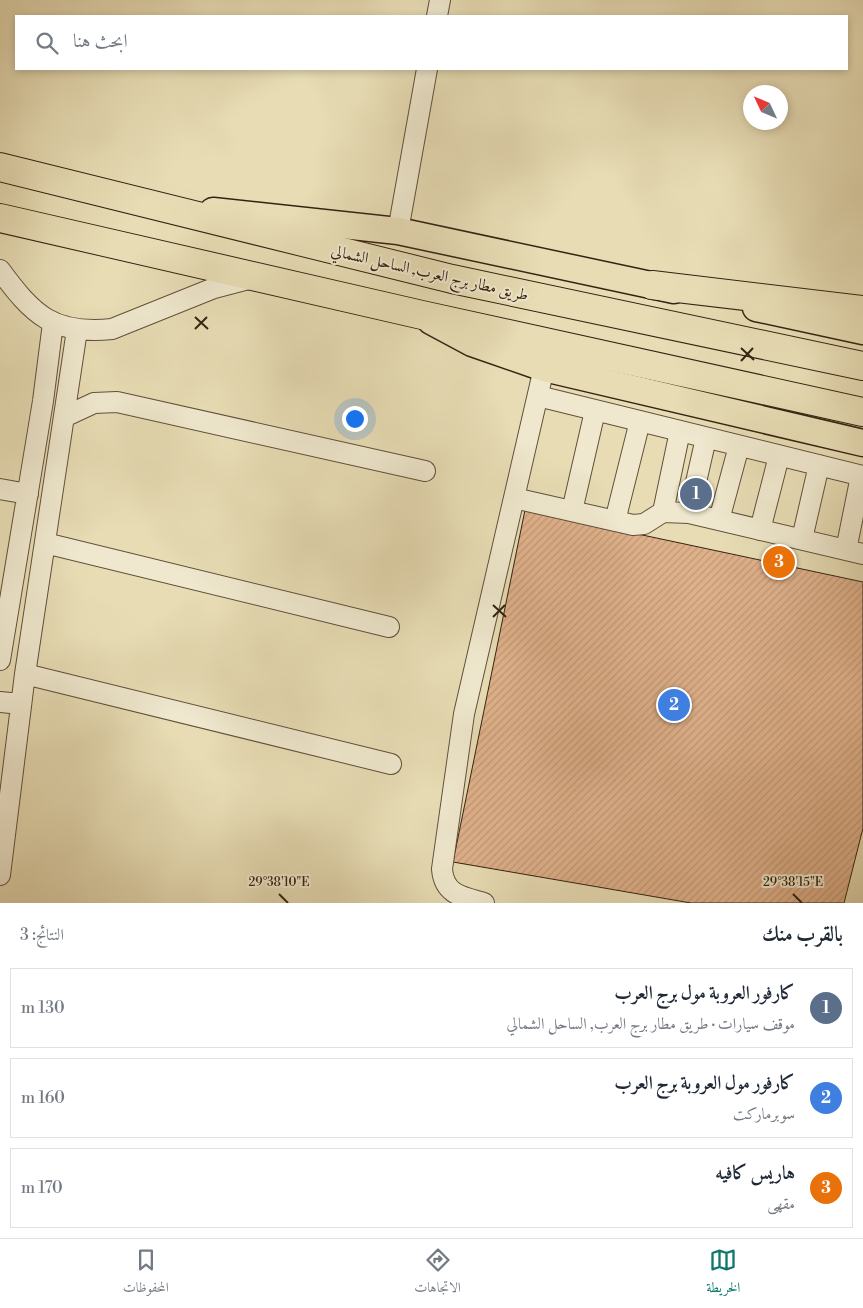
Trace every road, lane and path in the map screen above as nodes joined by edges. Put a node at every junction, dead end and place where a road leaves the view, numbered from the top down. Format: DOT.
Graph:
graph roads {
  1 [pos="440,0"];
  2 [pos="437,15"];
  3 [pos="427,70"];
  4 [pos="0,167"];
  5 [pos="152,204"];
  6 [pos="0,218"];
  7 [pos="398,230"];
  8 [pos="0,270"];
  9 [pos="258,277"];
  10 [pos="652,285"];
  11 [pos="863,310"];
  12 [pos="422,315"];
  13 [pos="53,322"];
  14 [pos="76,330"];
  15 [pos="863,331"];
  16 [pos="863,366"];
  17 [pos="544,368"];
  18 [pos="538,396"];
  19 [pos="595,411"];
  20 [pos="863,412"];
  21 [pos="64,417"];
  22 [pos="640,421"];
  23 [pos="680,432"];
  24 [pos="706,438"];
  25 [pos="37,439"];
  26 [pos="60,442"];
  27 [pos="863,443"];
  28 [pos="739,446"];
  29 [pos="779,456"];
  30 [pos="819,466"];
  31 [pos="425,471"];
  32 [pos="862,476"];
  33 [pos="0,489"];
  34 [pos="28,494"];
  35 [pos="514,498"];
  36 [pos="572,511"];
  37 [pos="663,512"];
  38 [pos="689,513"];
  39 [pos="24,520"];
  40 [pos="719,520"];
  41 [pos="615,521"];
  42 [pos="760,530"];
  43 [pos="46,534"];
  44 [pos="802,539"];
  45 [pos="854,552"];
  46 [pos="17,562"];
  47 [pos="42,566"];
  48 [pos="389,627"];
  49 [pos="0,658"];
  50 [pos="26,667"];
  51 [pos="0,702"];
  52 [pos="21,704"];
  53 [pos="391,764"];
  54 [pos="0,875"];
  55 [pos="484,903"];
  1 -- 2 [label="street"];
  3 -- 7 [label="street"];
  4 -- 5 [label="highway, طريق مطار برج العرب, الساحل الشمالي"];
  5 -- 7 [label="main road"];
  5 -- 16 [label="highway, طريق مطار برج العرب, الساحل الشمالي"];
  6 -- 9 [label="highway"];
  7 -- 10 [label="main road"];
  8 -- 13 [label="street"];
  9 -- 12 [label="highway"];
  9 -- 14 [label="street"];
  10 -- 11 [label="highway"];
  10 -- 15 [label="main road"];
  12 -- 17 [label="main road"];
  12 -- 20 [label="highway"];
  13 -- 14 [label="street"];
  13 -- 25 [label="street"];
  14 -- 21 [label="street"];
  17 -- 18 [label="street"];
  17 -- 27 [label="main road"];
  18 -- 19 [label="street"];
  18 -- 35 [label="street"];
  19 -- 22 [label="street"];
  19 -- 36 [label="street"];
  21 -- 26 [label="street"];
  21 -- 31 [label="street"];
  22 -- 23 [label="street"];
  22 -- 41 [label="street"];
  23 -- 24 [label="street"];
  23 -- 37 [label="street"];
  24 -- 28 [label="street"];
  24 -- 38 [label="street"];
  25 -- 26 [label="street"];
  25 -- 34 [label="street"];
  26 -- 43 [label="street"];
  28 -- 29 [label="street"];
  28 -- 40 [label="street"];
  29 -- 30 [label="street"];
  29 -- 42 [label="street"];
  30 -- 32 [label="street"];
  30 -- 44 [label="street"];
  32 -- 45 [label="street"];
  33 -- 34 [label="street"];
  34 -- 39 [label="street"];
  35 -- 36 [label="street"];
  35 -- 55 [label="street"];
  36 -- 41 [label="street"];
  37 -- 38 [label="street"];
  37 -- 41 [label="street"];
  38 -- 40 [label="street"];
  39 -- 43 [label="street"];
  39 -- 46 [label="street"];
  40 -- 42 [label="street"];
  42 -- 44 [label="street"];
  43 -- 47 [label="street"];
  43 -- 48 [label="street"];
  44 -- 45 [label="street"];
  46 -- 47 [label="street"];
  46 -- 49 [label="street"];
  47 -- 50 [label="street"];
  49 -- 50 [label="street"];
  50 -- 52 [label="street"];
  50 -- 53 [label="street"];
  51 -- 52 [label="street"];
  52 -- 54 [label="street"];
}
